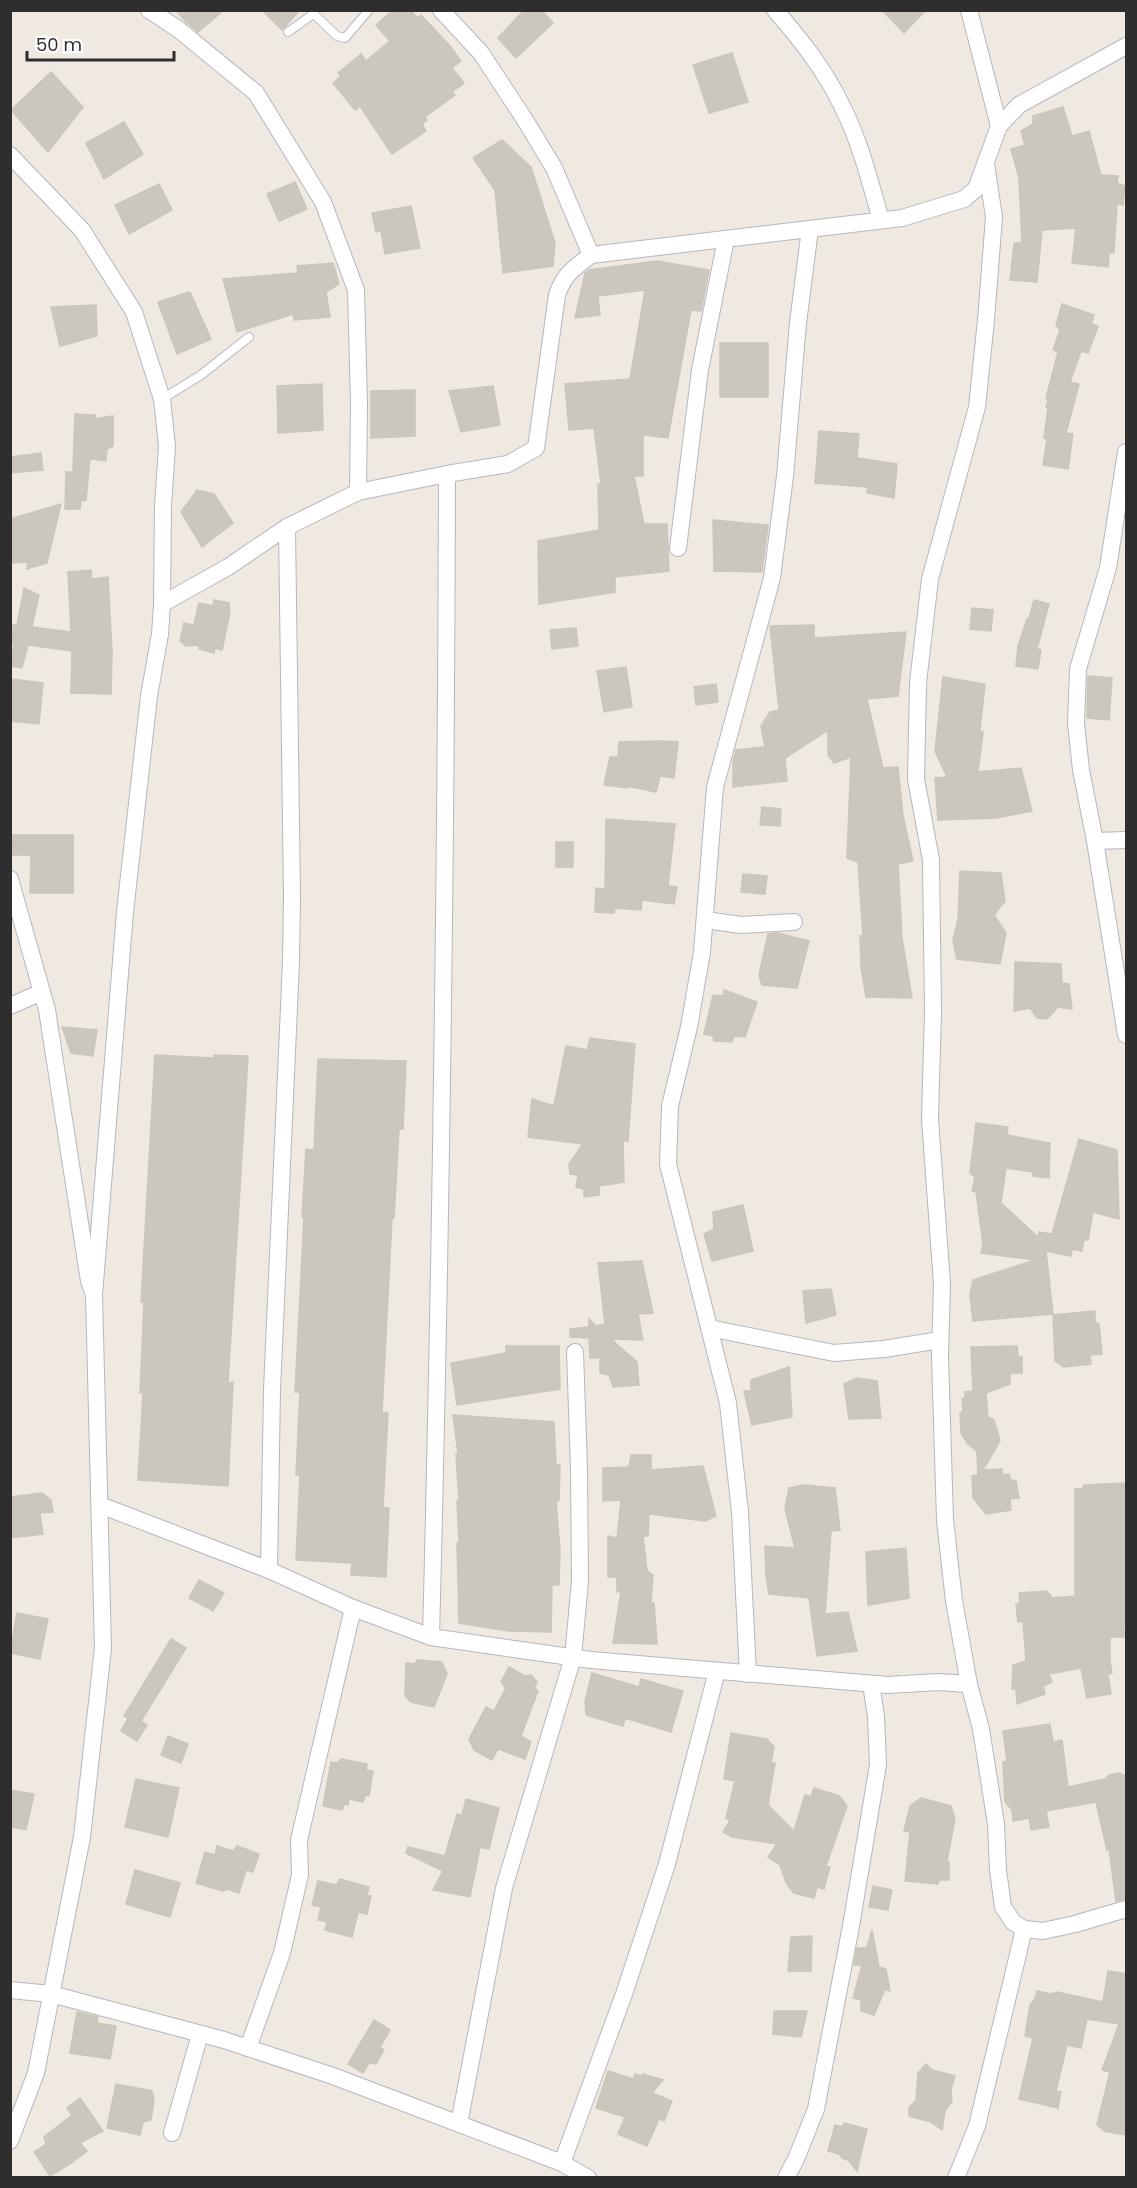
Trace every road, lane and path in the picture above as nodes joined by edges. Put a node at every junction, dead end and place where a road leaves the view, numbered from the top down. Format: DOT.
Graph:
graph roads {
  1 [pos="149,10"];
  2 [pos="369,10"];
  3 [pos="441,10"];
  4 [pos="775,10"];
  5 [pos="969,10"];
  6 [pos="288,32"];
  7 [pos="1126,46"];
  8 [pos="999,126"];
  9 [pos="12,158"];
  10 [pos="986,163"];
  11 [pos="881,220"];
  12 [pos="810,229"];
  13 [pos="726,239"];
  14 [pos="591,255"];
  15 [pos="249,337"];
  16 [pos="162,399"];
  17 [pos="1126,452"];
  18 [pos="447,474"];
  19 [pos="358,492"];
  20 [pos="287,527"];
  21 [pos="678,548"];
  22 [pos="162,604"];
  23 [pos="1126,840"];
  24 [pos="1095,841"];
  25 [pos="10,879"];
  26 [pos="705,920"];
  27 [pos="794,922"];
  28 [pos="42,992"];
  29 [pos="10,1006"];
  30 [pos="1126,1035"];
  31 [pos="94,1295"];
  32 [pos="709,1328"];
  33 [pos="940,1340"];
  34 [pos="575,1352"];
  35 [pos="100,1505"];
  36 [pos="269,1570"];
  37 [pos="353,1608"];
  38 [pos="431,1637"];
  39 [pos="573,1657"];
  40 [pos="717,1671"];
  41 [pos="748,1674"];
  42 [pos="871,1684"];
  43 [pos="969,1684"];
  44 [pos="1126,1909"];
  45 [pos="1024,1929"];
  46 [pos="10,1990"];
  47 [pos="51,1994"];
  48 [pos="200,2034"];
  49 [pos="248,2048"];
  50 [pos="459,2124"];
  51 [pos="172,2133"];
  52 [pos="10,2141"];
  53 [pos="562,2163"];
  54 [pos="588,2178"];
  55 [pos="786,2178"];
  56 [pos="956,2178"];
  1 -- 19 [label="street"];
  2 -- 6 [label="lane"];
  3 -- 14 [label="street"];
  4 -- 11 [label="street"];
  5 -- 8 [label="street"];
  7 -- 8 [label="street"];
  8 -- 10 [label="street"];
  9 -- 16 [label="street"];
  10 -- 11 [label="street"];
  10 -- 33 [label="street"];
  11 -- 12 [label="street"];
  12 -- 13 [label="street"];
  12 -- 26 [label="street"];
  13 -- 14 [label="street"];
  13 -- 21 [label="street"];
  14 -- 18 [label="street"];
  15 -- 16 [label="lane"];
  16 -- 22 [label="street"];
  17 -- 24 [label="street"];
  18 -- 19 [label="street"];
  18 -- 38 [label="street"];
  19 -- 20 [label="street"];
  20 -- 22 [label="street"];
  20 -- 36 [label="street"];
  22 -- 31 [label="street"];
  23 -- 24 [label="street"];
  24 -- 30 [label="street"];
  25 -- 28 [label="street"];
  26 -- 27 [label="street"];
  26 -- 32 [label="street"];
  28 -- 29 [label="street"];
  28 -- 31 [label="street"];
  31 -- 35 [label="street"];
  32 -- 33 [label="street"];
  32 -- 41 [label="street"];
  33 -- 43 [label="street"];
  34 -- 39 [label="street"];
  35 -- 36 [label="street"];
  35 -- 47 [label="street"];
  36 -- 37 [label="street"];
  37 -- 38 [label="street"];
  37 -- 49 [label="street"];
  38 -- 39 [label="street"];
  39 -- 40 [label="street"];
  39 -- 50 [label="street"];
  40 -- 41 [label="street"];
  40 -- 53 [label="street"];
  41 -- 42 [label="street"];
  42 -- 43 [label="street"];
  42 -- 55 [label="street"];
  43 -- 45 [label="street"];
  44 -- 45 [label="street"];
  45 -- 56 [label="street"];
  46 -- 47 [label="street"];
  47 -- 48 [label="street"];
  47 -- 52 [label="street"];
  48 -- 49 [label="street"];
  48 -- 51 [label="street"];
  49 -- 50 [label="street"];
  50 -- 53 [label="street"];
  53 -- 54 [label="street"];
}
